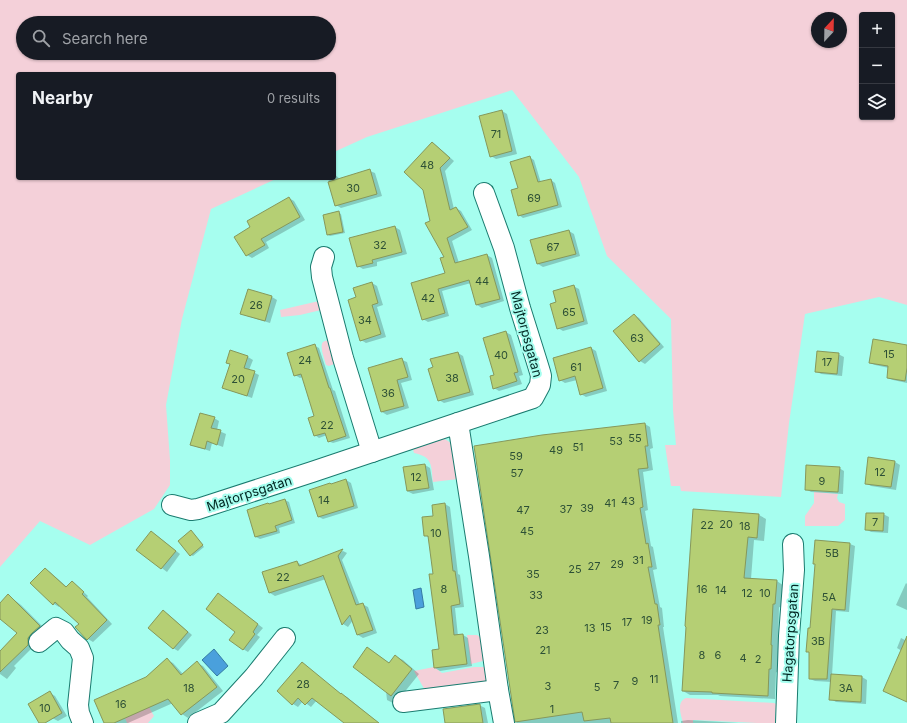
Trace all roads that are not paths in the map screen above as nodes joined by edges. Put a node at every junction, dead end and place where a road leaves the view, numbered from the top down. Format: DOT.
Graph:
graph roads {
  1 [pos="484,193"];
  2 [pos="324,257"];
  3 [pos="458,423"];
  4 [pos="372,452"];
  5 [pos="172,505"];
  6 [pos="793,544"];
  7 [pos="285,638"];
  8 [pos="39,642"];
  9 [pos="498,690"];
  10 [pos="403,702"];
  11 [pos="83,723"];
  12 [pos="198,723"];
  13 [pos="504,723"];
  14 [pos="786,723"];
  1 -- 3 [label="street, Majtorpsgatan"];
  2 -- 4 [label="street"];
  3 -- 4 [label="street, Majtorpsgatan"];
  3 -- 9 [label="street"];
  4 -- 5 [label="street, Majtorpsgatan"];
  6 -- 14 [label="street, Hagatorpsgatan"];
  7 -- 12 [label="street"];
  8 -- 11 [label="street"];
  9 -- 10 [label="street"];
  9 -- 13 [label="street"];
}
